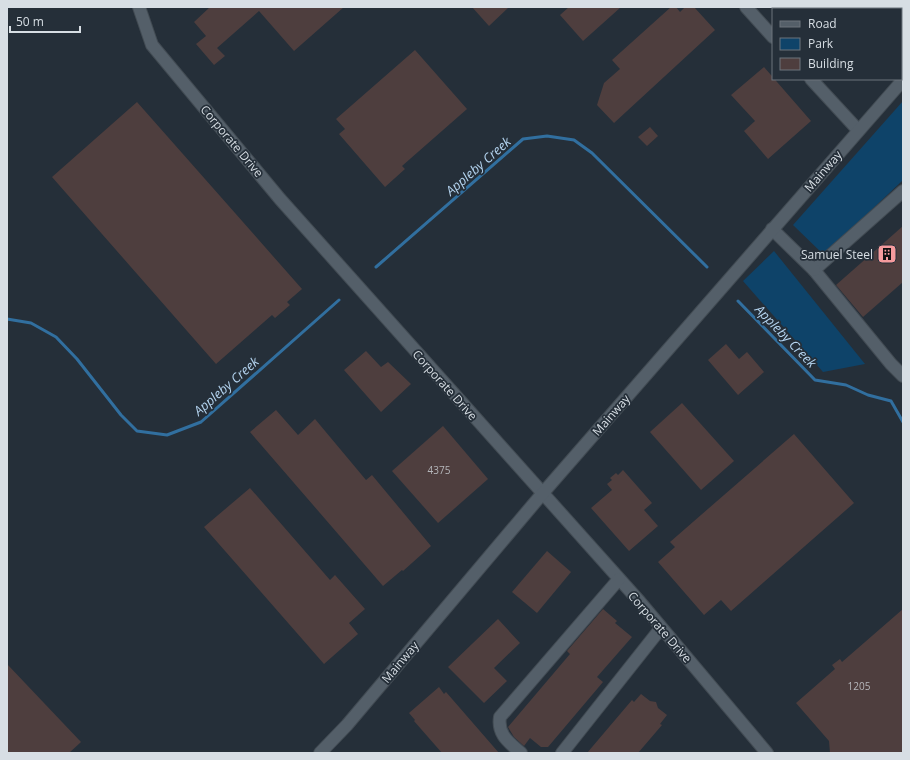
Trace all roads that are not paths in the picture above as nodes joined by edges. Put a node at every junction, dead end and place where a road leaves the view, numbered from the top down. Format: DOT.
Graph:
graph roads {
  1 [pos="139,7"];
  2 [pos="746,7"];
  3 [pos="772,36"];
  4 [pos="812,80"];
  5 [pos="903,80"];
  6 [pos="858,130"];
  7 [pos="903,191"];
  8 [pos="772,229"];
  9 [pos="814,270"];
  10 [pos="903,376"];
  11 [pos="542,494"];
  12 [pos="619,579"];
  13 [pos="662,628"];
  14 [pos="320,753"];
  15 [pos="521,753"];
  16 [pos="562,753"];
  17 [pos="767,753"];
  1 -- 11 [label="street, Corporate Drive"];
  2 -- 3 [label="street"];
  4 -- 6 [label="street"];
  5 -- 6 [label="street, Mainway"];
  6 -- 8 [label="street, Mainway"];
  7 -- 9 [label="street"];
  8 -- 9 [label="street"];
  8 -- 11 [label="street, Mainway"];
  9 -- 10 [label="street"];
  11 -- 12 [label="street, Corporate Drive"];
  11 -- 14 [label="street, Mainway"];
  12 -- 13 [label="street, Corporate Drive"];
  12 -- 15 [label="street"];
  13 -- 16 [label="street"];
  13 -- 17 [label="street, Corporate Drive"];
}
